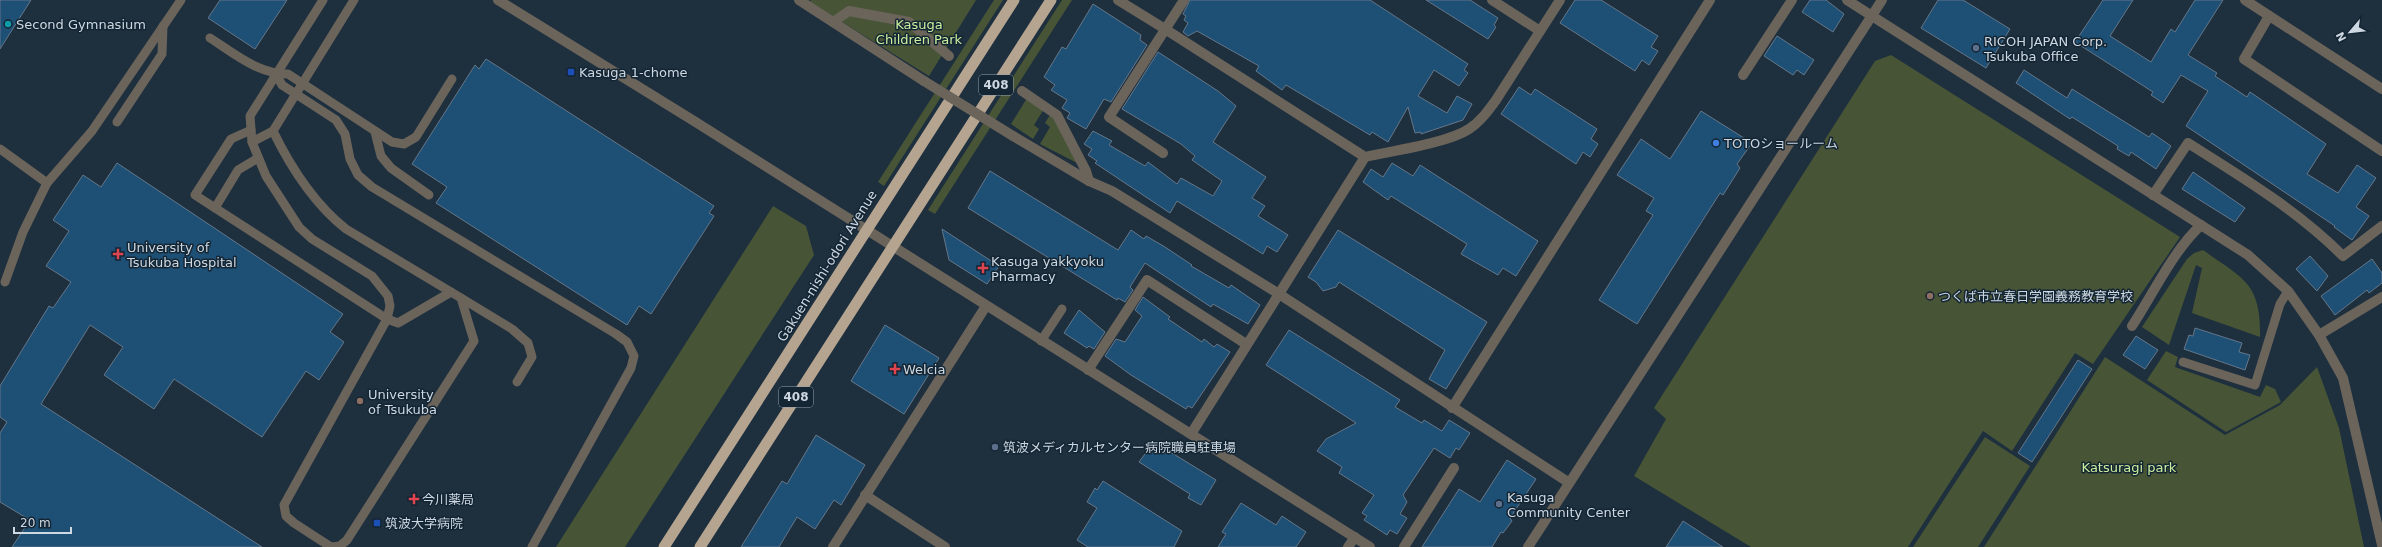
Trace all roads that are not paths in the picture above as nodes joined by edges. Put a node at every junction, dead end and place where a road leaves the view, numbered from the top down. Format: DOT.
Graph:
graph roads {
  1 [pos="181,0"];
  2 [pos="323,0"];
  3 [pos="354,0"];
  4 [pos="498,0"];
  5 [pos="799,0"];
  6 [pos="1014,0"];
  7 [pos="1051,0"];
  8 [pos="1118,0"];
  9 [pos="1184,0"];
  10 [pos="1492,0"];
  11 [pos="1560,0"];
  12 [pos="1710,0"];
  13 [pos="1792,0"];
  14 [pos="1847,0"];
  15 [pos="1882,0"];
  16 [pos="2245,0"];
  17 [pos="1872,16"];
  18 [pos="2270,16"];
  19 [pos="833,22"];
  20 [pos="163,26"];
  21 [pos="1165,29"];
  22 [pos="1540,31"];
  23 [pos="210,38"];
  24 [pos="949,56"];
  25 [pos="276,74"];
  26 [pos="1743,75"];
  27 [pos="452,79"];
  28 [pos="302,82"];
  29 [pos="2382,89"];
  30 [pos="1022,91"];
  31 [pos="295,94"];
  32 [pos="117,122"];
  33 [pos="251,130"];
  34 [pos="273,131"];
  35 [pos="375,132"];
  36 [pos="252,142"];
  37 [pos="0,149"];
  38 [pos="2382,151"];
  39 [pos="1163,153"];
  40 [pos="1365,157"];
  41 [pos="258,158"];
  42 [pos="1089,180"];
  43 [pos="47,183"];
  44 [pos="429,195"];
  45 [pos="2153,195"];
  46 [pos="215,208"];
  47 [pos="2201,225"];
  48 [pos="2382,226"];
  49 [pos="867,231"];
  50 [pos="892,247"];
  51 [pos="5,282"];
  52 [pos="2288,291"];
  53 [pos="451,292"];
  54 [pos="1279,294"];
  55 [pos="2382,297"];
  56 [pos="461,298"];
  57 [pos="986,306"];
  58 [pos="1062,309"];
  59 [pos="387,320"];
  60 [pos="2132,326"];
  61 [pos="2319,335"];
  62 [pos="1041,341"];
  63 [pos="1246,344"];
  64 [pos="2183,362"];
  65 [pos="1088,370"];
  66 [pos="517,382"];
  67 [pos="1452,408"];
  68 [pos="1191,434"];
  69 [pos="1454,468"];
  70 [pos="1568,482"];
  71 [pos="865,496"];
  72 [pos="1355,537"];
  73 [pos="2382,545"];
  74 [pos="532,547"];
  75 [pos="664,547"];
  76 [pos="700,547"];
  77 [pos="833,547"];
  78 [pos="945,547"];
  79 [pos="1348,547"];
  80 [pos="1370,547"];
  81 [pos="1404,547"];
  82 [pos="1528,547"];
  1 -- 20 [label="lane"];
  2 -- 25 [label="lane"];
  3 -- 28 [label="lane"];
  4 -- 49 [label="street"];
  5 -- 19 [label="street"];
  6 -- 49 [label="highway, Gakuen-nishi-odori Avenue / 408"];
  7 -- 50 [label="highway, 408"];
  8 -- 21 [label="street"];
  9 -- 21 [label="street"];
  10 -- 22 [label="street"];
  11 -- 22 [label="street"];
  12 -- 67 [label="street"];
  13 -- 26 [label="street"];
  14 -- 17 [label="street"];
  15 -- 17 [label="street"];
  16 -- 18 [label="street"];
  17 -- 45 [label="street"];
  17 -- 70 [label="street"];
  18 -- 29 [label="street"];
  18 -- 38 [label="street"];
  19 -- 24 [label="street"];
  19 -- 42 [label="street, bridge"];
  20 -- 32 [label="lane"];
  20 -- 43 [label="lane"];
  21 -- 39 [label="street"];
  21 -- 40 [label="street"];
  22 -- 40 [label="street"];
  23 -- 25 [label="lane"];
  25 -- 28 [label="lane"];
  25 -- 31 [label="lane"];
  25 -- 33 [label="lane"];
  27 -- 35 [label="lane"];
  28 -- 31 [label="lane"];
  28 -- 35 [label="lane"];
  30 -- 42 [label="street"];
  31 -- 34 [label="lane"];
  31 -- 74 [label="lane"];
  33 -- 36 [label="lane"];
  33 -- 46 [label="lane"];
  34 -- 36 [label="lane"];
  34 -- 53 [label="lane"];
  35 -- 44 [label="lane"];
  36 -- 41 [label="lane"];
  37 -- 43 [label="lane"];
  40 -- 54 [label="street"];
  41 -- 46 [label="lane"];
  41 -- 59 [label="lane"];
  42 -- 54 [label="street"];
  43 -- 51 [label="lane"];
  45 -- 47 [label="street"];
  45 -- 48 [label="street"];
  46 -- 59 [label="lane"];
  47 -- 52 [label="street"];
  47 -- 60 [label="street"];
  49 -- 50 [label="street"];
  49 -- 75 [label="highway, Gakuen-nishi-odori Avenue / 408"];
  50 -- 57 [label="street"];
  50 -- 76 [label="highway, 408"];
  52 -- 61 [label="street"];
  52 -- 64 [label="lane"];
  53 -- 56 [label="lane"];
  53 -- 59 [label="lane"];
  54 -- 63 [label="street"];
  54 -- 67 [label="street"];
  55 -- 61 [label="street"];
  56 -- 59 [label="lane"];
  56 -- 66 [label="lane"];
  57 -- 62 [label="street"];
  57 -- 71 [label="street"];
  58 -- 62 [label="lane"];
  61 -- 73 [label="street"];
  62 -- 65 [label="street"];
  63 -- 65 [label="street"];
  63 -- 68 [label="street"];
  65 -- 68 [label="street"];
  67 -- 70 [label="street"];
  68 -- 72 [label="street"];
  69 -- 81 [label="street"];
  70 -- 82 [label="street"];
  71 -- 77 [label="street"];
  71 -- 78 [label="street"];
  72 -- 79 [label="street"];
  72 -- 80 [label="street"];
}
